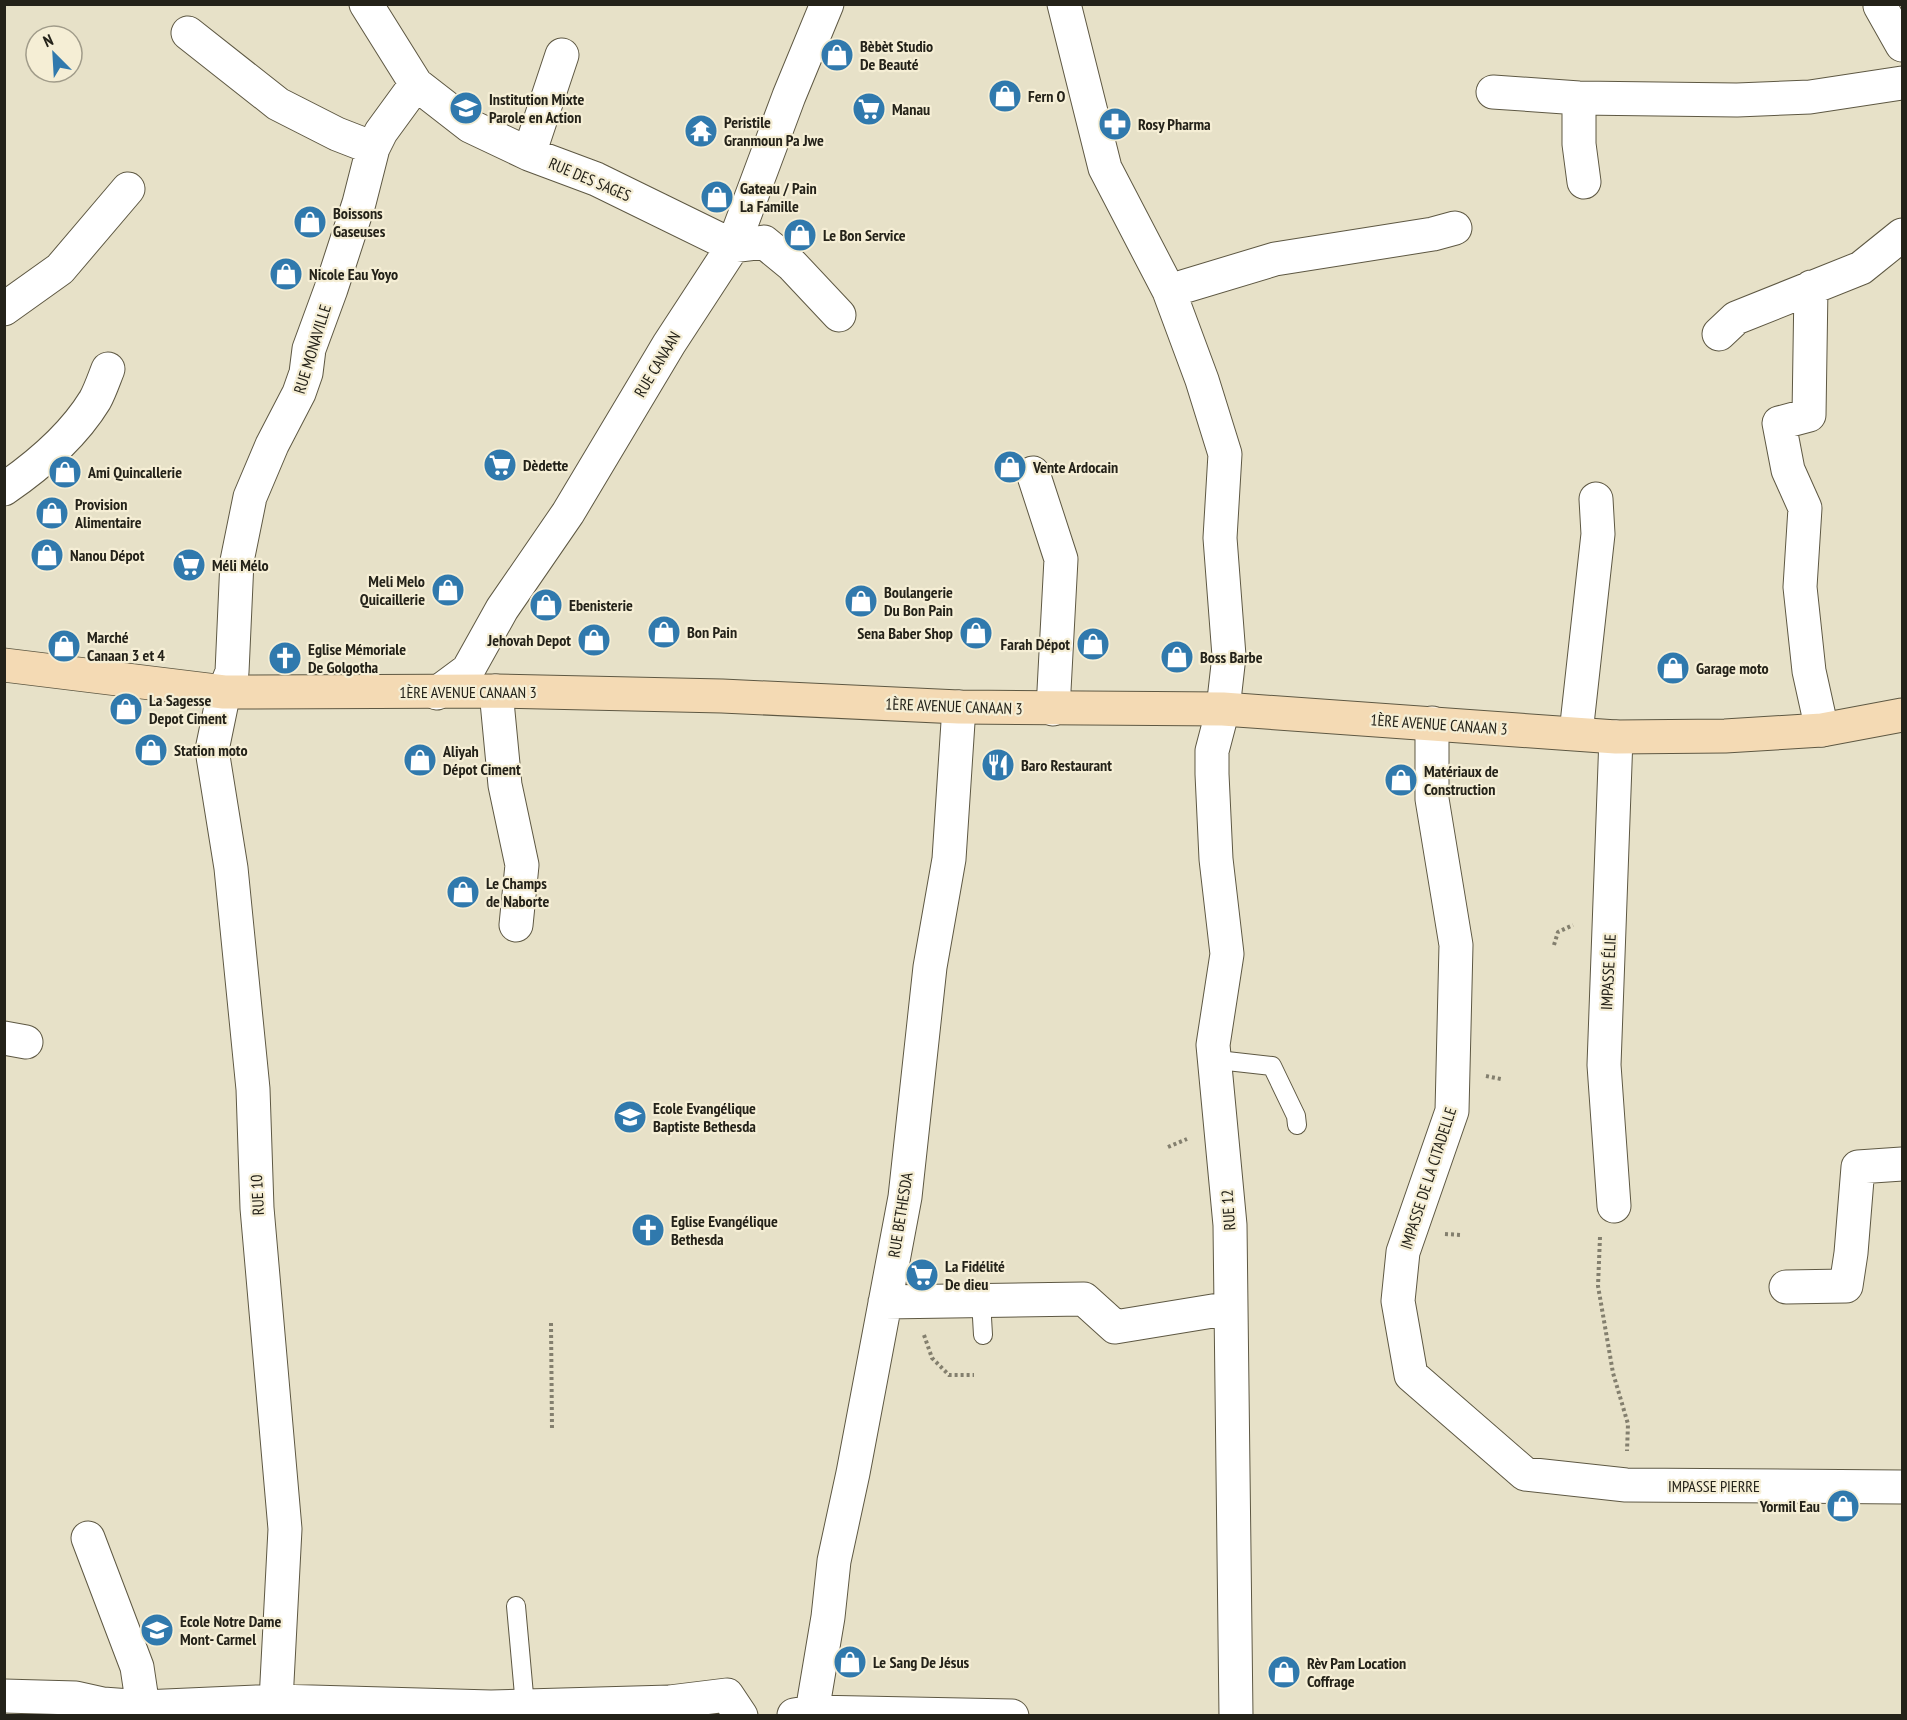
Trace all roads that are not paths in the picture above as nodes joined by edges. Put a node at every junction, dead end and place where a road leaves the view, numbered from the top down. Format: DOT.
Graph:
graph roads {
  1 [pos="366,4"];
  2 [pos="827,4"];
  3 [pos="1064,4"];
  4 [pos="1881,6"];
  5 [pos="188,33"];
  6 [pos="1902,45"];
  7 [pos="562,55"];
  8 [pos="1902,83"];
  9 [pos="416,84"];
  10 [pos="1493,92"];
  11 [pos="1579,98"];
  12 [pos="373,148"];
  13 [pos="529,154"];
  14 [pos="1584,182"];
  15 [pos="128,189"];
  16 [pos="1455,228"];
  17 [pos="1902,235"];
  18 [pos="733,246"];
  19 [pos="1811,287"];
  20 [pos="1169,291"];
  21 [pos="4,309"];
  22 [pos="839,315"];
  23 [pos="1719,334"];
  24 [pos="108,369"];
  25 [pos="1033,473"];
  26 [pos="4,489"];
  27 [pos="1596,499"];
  28 [pos="4,665"];
  29 [pos="496,691"];
  30 [pos="224,692"];
  31 [pos="437,693"];
  32 [pos="959,707"];
  33 [pos="1053,709"];
  34 [pos="1223,709"];
  35 [pos="1902,715"];
  36 [pos="1432,723"];
  37 [pos="1822,730"];
  38 [pos="1576,733"];
  39 [pos="1616,737"];
  40 [pos="516,925"];
  41 [pos="1212,1059"];
  42 [pos="1297,1125"];
  43 [pos="1902,1164"];
  44 [pos="1614,1206"];
  45 [pos="1786,1287"];
  46 [pos="981,1300"];
  47 [pos="885,1302"];
  48 [pos="1231,1308"];
  49 [pos="983,1335"];
  50 [pos="1525,1474"];
  51 [pos="1902,1487"];
  52 [pos="88,1538"];
  53 [pos="516,1606"];
  54 [pos="4,1696"];
  55 [pos="276,1701"];
  56 [pos="143,1707"];
  57 [pos="543,1709"];
  58 [pos="218,1710"];
  59 [pos="807,1714"];
  60 [pos="741,1716"];
  61 [pos="1012,1716"];
  62 [pos="1236,1716"];
  1 -- 9 [label="street, RUE DES SAGES"];
  2 -- 18 [label="street, RUE CANAAN"];
  3 -- 20 [label="street, RUE 12"];
  4 -- 6 [label="street"];
  5 -- 12 [label="street"];
  7 -- 13 [label="street"];
  8 -- 11 [label="street"];
  9 -- 12 [label="street, RUE MONAVILLE"];
  9 -- 13 [label="street, RUE DES SAGES"];
  10 -- 11 [label="street"];
  11 -- 14 [label="street"];
  12 -- 30 [label="street, RUE MONAVILLE"];
  13 -- 18 [label="street, RUE DES SAGES"];
  15 -- 21 [label="street"];
  16 -- 20 [label="street"];
  17 -- 19 [label="street"];
  18 -- 22 [label="street"];
  18 -- 31 [label="street, RUE CANAAN"];
  19 -- 23 [label="street"];
  19 -- 37 [label="street"];
  20 -- 34 [label="street, RUE 12"];
  24 -- 26 [label="street"];
  25 -- 33 [label="street"];
  27 -- 38 [label="street"];
  28 -- 30 [label="main road, 1ÈRE AVENUE CANAAN 3"];
  29 -- 31 [label="main road, 1ÈRE AVENUE CANAAN 3"];
  29 -- 32 [label="main road, 1ÈRE AVENUE CANAAN 3"];
  29 -- 40 [label="street"];
  30 -- 31 [label="main road, 1ÈRE AVENUE CANAAN 3"];
  30 -- 55 [label="street, RUE 10"];
  32 -- 33 [label="main road, 1ÈRE AVENUE CANAAN 3"];
  32 -- 47 [label="street, RUE BETHESDA"];
  33 -- 34 [label="main road, 1ÈRE AVENUE CANAAN 3"];
  34 -- 36 [label="main road, 1ÈRE AVENUE CANAAN 3"];
  34 -- 41 [label="street, RUE 12"];
  35 -- 37 [label="main road, 1ÈRE AVENUE CANAAN 3"];
  36 -- 38 [label="main road, 1ÈRE AVENUE CANAAN 3"];
  36 -- 50 [label="street, IMPASSE DE LA CITADELLE"];
  37 -- 39 [label="main road, 1ÈRE AVENUE CANAAN 3"];
  38 -- 39 [label="main road, 1ÈRE AVENUE CANAAN 3"];
  39 -- 44 [label="street, IMPASSE ÉLIE"];
  41 -- 42 [label="lane"];
  41 -- 48 [label="street, RUE 12"];
  43 -- 45 [label="street"];
  46 -- 47 [label="street"];
  46 -- 48 [label="street"];
  46 -- 49 [label="lane"];
  47 -- 59 [label="street, RUE BETHESDA"];
  48 -- 62 [label="street, RUE 12"];
  50 -- 51 [label="street, IMPASSE PIERRE"];
  52 -- 56 [label="street"];
  53 -- 57 [label="lane"];
  54 -- 56 [label="street"];
  55 -- 57 [label="street"];
  55 -- 58 [label="street"];
  56 -- 58 [label="street"];
  57 -- 60 [label="street"];
  59 -- 61 [label="street"];
}
